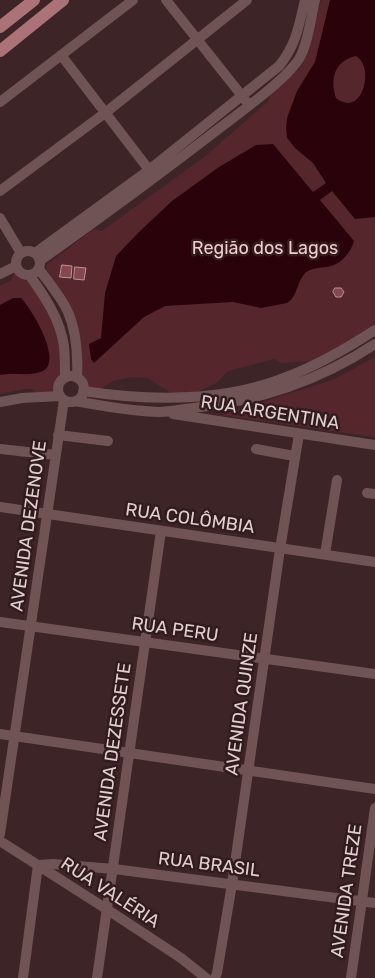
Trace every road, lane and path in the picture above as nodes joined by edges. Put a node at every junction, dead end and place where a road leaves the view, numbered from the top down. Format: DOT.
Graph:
graph roads {
  1 [pos="34,0"];
  2 [pos="63,0"];
  3 [pos="133,0"];
  4 [pos="166,0"];
  5 [pos="247,0"];
  6 [pos="305,0"];
  7 [pos="315,0"];
  8 [pos="0,27"];
  9 [pos="197,40"];
  10 [pos="0,51"];
  11 [pos="61,55"];
  12 [pos="242,96"];
  13 [pos="0,102"];
  14 [pos="249,105"];
  15 [pos="105,113"];
  16 [pos="152,174"];
  17 [pos="0,192"];
  18 [pos="0,218"];
  19 [pos="21,253"];
  20 [pos="38,261"];
  21 [pos="16,266"];
  22 [pos="0,274"];
  23 [pos="30,276"];
  24 [pos="375,330"];
  25 [pos="375,344"];
  26 [pos="65,378"];
  27 [pos="77,378"];
  28 [pos="83,391"];
  29 [pos="62,398"];
  30 [pos="75,401"];
  31 [pos="0,402"];
  32 [pos="160,412"];
  33 [pos="299,434"];
  34 [pos="58,435"];
  35 [pos="108,441"];
  36 [pos="375,445"];
  37 [pos="256,448"];
  38 [pos="0,450"];
  39 [pos="55,456"];
  40 [pos="294,456"];
  41 [pos="337,480"];
  42 [pos="0,507"];
  43 [pos="47,514"];
  44 [pos="161,531"];
  45 [pos="280,549"];
  46 [pos="325,554"];
  47 [pos="375,562"];
  48 [pos="0,622"];
  49 [pos="30,626"];
  50 [pos="145,642"];
  51 [pos="265,658"];
  52 [pos="375,674"];
  53 [pos="0,734"];
  54 [pos="14,736"];
  55 [pos="130,754"];
  56 [pos="249,772"];
  57 [pos="375,789"];
  58 [pos="375,808"];
  59 [pos="0,834"];
  60 [pos="0,841"];
  61 [pos="38,865"];
  62 [pos="114,869"];
  63 [pos="232,884"];
  64 [pos="362,901"];
  65 [pos="375,903"];
  66 [pos="108,910"];
  67 [pos="204,977"];
  68 [pos="23,978"];
  69 [pos="97,978"];
  70 [pos="214,978"];
  71 [pos="350,978"];
  1 -- 8 [label="main road"];
  2 -- 10 [label="main road"];
  3 -- 11 [label="street"];
  4 -- 9 [label="street"];
  5 -- 9 [label="street"];
  6 -- 12 [label="street"];
  7 -- 14 [label="street"];
  9 -- 12 [label="street"];
  9 -- 15 [label="street"];
  11 -- 13 [label="street"];
  11 -- 15 [label="street"];
  12 -- 14 [label="street"];
  12 -- 16 [label="street"];
  14 -- 16 [label="street"];
  15 -- 16 [label="street"];
  15 -- 17 [label="street"];
  16 -- 20 [label="street"];
  18 -- 19 [label="street"];
  19 -- 20 [label="street"];
  19 -- 21 [label="street"];
  20 -- 23 [label="street"];
  20 -- 27 [label="street"];
  21 -- 22 [label="street"];
  21 -- 23 [label="street"];
  23 -- 26 [label="street"];
  24 -- 28 [label="street"];
  25 -- 32 [label="street"];
  26 -- 27 [label="street"];
  26 -- 29 [label="street"];
  27 -- 28 [label="street"];
  28 -- 30 [label="street"];
  29 -- 30 [label="street"];
  29 -- 31 [label="street"];
  29 -- 34 [label="street, AVENIDA DEZENOVE"];
  30 -- 32 [label="street"];
  32 -- 33 [label="street, RUA ARGENTINA"];
  33 -- 36 [label="street, RUA ARGENTINA"];
  33 -- 40 [label="street, AVENIDA QUINZE"];
  34 -- 35 [label="street"];
  34 -- 39 [label="street, AVENIDA DEZENOVE"];
  37 -- 40 [label="street"];
  38 -- 39 [label="street"];
  39 -- 43 [label="street, AVENIDA DEZENOVE"];
  40 -- 45 [label="street, AVENIDA QUINZE"];
  41 -- 46 [label="street"];
  42 -- 43 [label="street, RUA COLÔMBIA"];
  43 -- 44 [label="street, RUA COLÔMBIA"];
  43 -- 49 [label="street, AVENIDA DEZENOVE"];
  44 -- 45 [label="street, RUA COLÔMBIA"];
  44 -- 50 [label="street, AVENIDA DEZESSETE"];
  45 -- 46 [label="street, RUA COLÔMBIA"];
  45 -- 51 [label="street, AVENIDA QUINZE"];
  46 -- 47 [label="street, RUA COLÔMBIA"];
  48 -- 49 [label="street, RUA PERU"];
  49 -- 50 [label="street, RUA PERU"];
  49 -- 54 [label="street, AVENIDA DEZENOVE"];
  50 -- 51 [label="street, RUA PERU"];
  50 -- 55 [label="street, AVENIDA DEZESSETE"];
  51 -- 52 [label="street, RUA PERU"];
  51 -- 56 [label="street, AVENIDA QUINZE"];
  53 -- 54 [label="street"];
  54 -- 55 [label="street"];
  54 -- 59 [label="street, AVENIDA DEZENOVE"];
  55 -- 56 [label="street"];
  55 -- 62 [label="street, AVENIDA DEZESSETE"];
  56 -- 57 [label="street"];
  56 -- 63 [label="street, AVENIDA QUINZE"];
  58 -- 64 [label="street, AVENIDA TREZE"];
  60 -- 61 [label="street, RUA VALÉRIA"];
  61 -- 62 [label="street, RUA BRASIL"];
  61 -- 66 [label="street, RUA VALÉRIA"];
  61 -- 68 [label="street"];
  62 -- 63 [label="street, RUA BRASIL"];
  62 -- 66 [label="street, AVENIDA DEZESSETE"];
  63 -- 64 [label="street, RUA BRASIL"];
  63 -- 70 [label="street, AVENIDA QUINZE"];
  64 -- 65 [label="street, RUA BRASIL"];
  64 -- 71 [label="street, AVENIDA TREZE"];
  66 -- 67 [label="street, RUA VALÉRIA"];
  66 -- 69 [label="street, AVENIDA DEZESSETE"];
}
